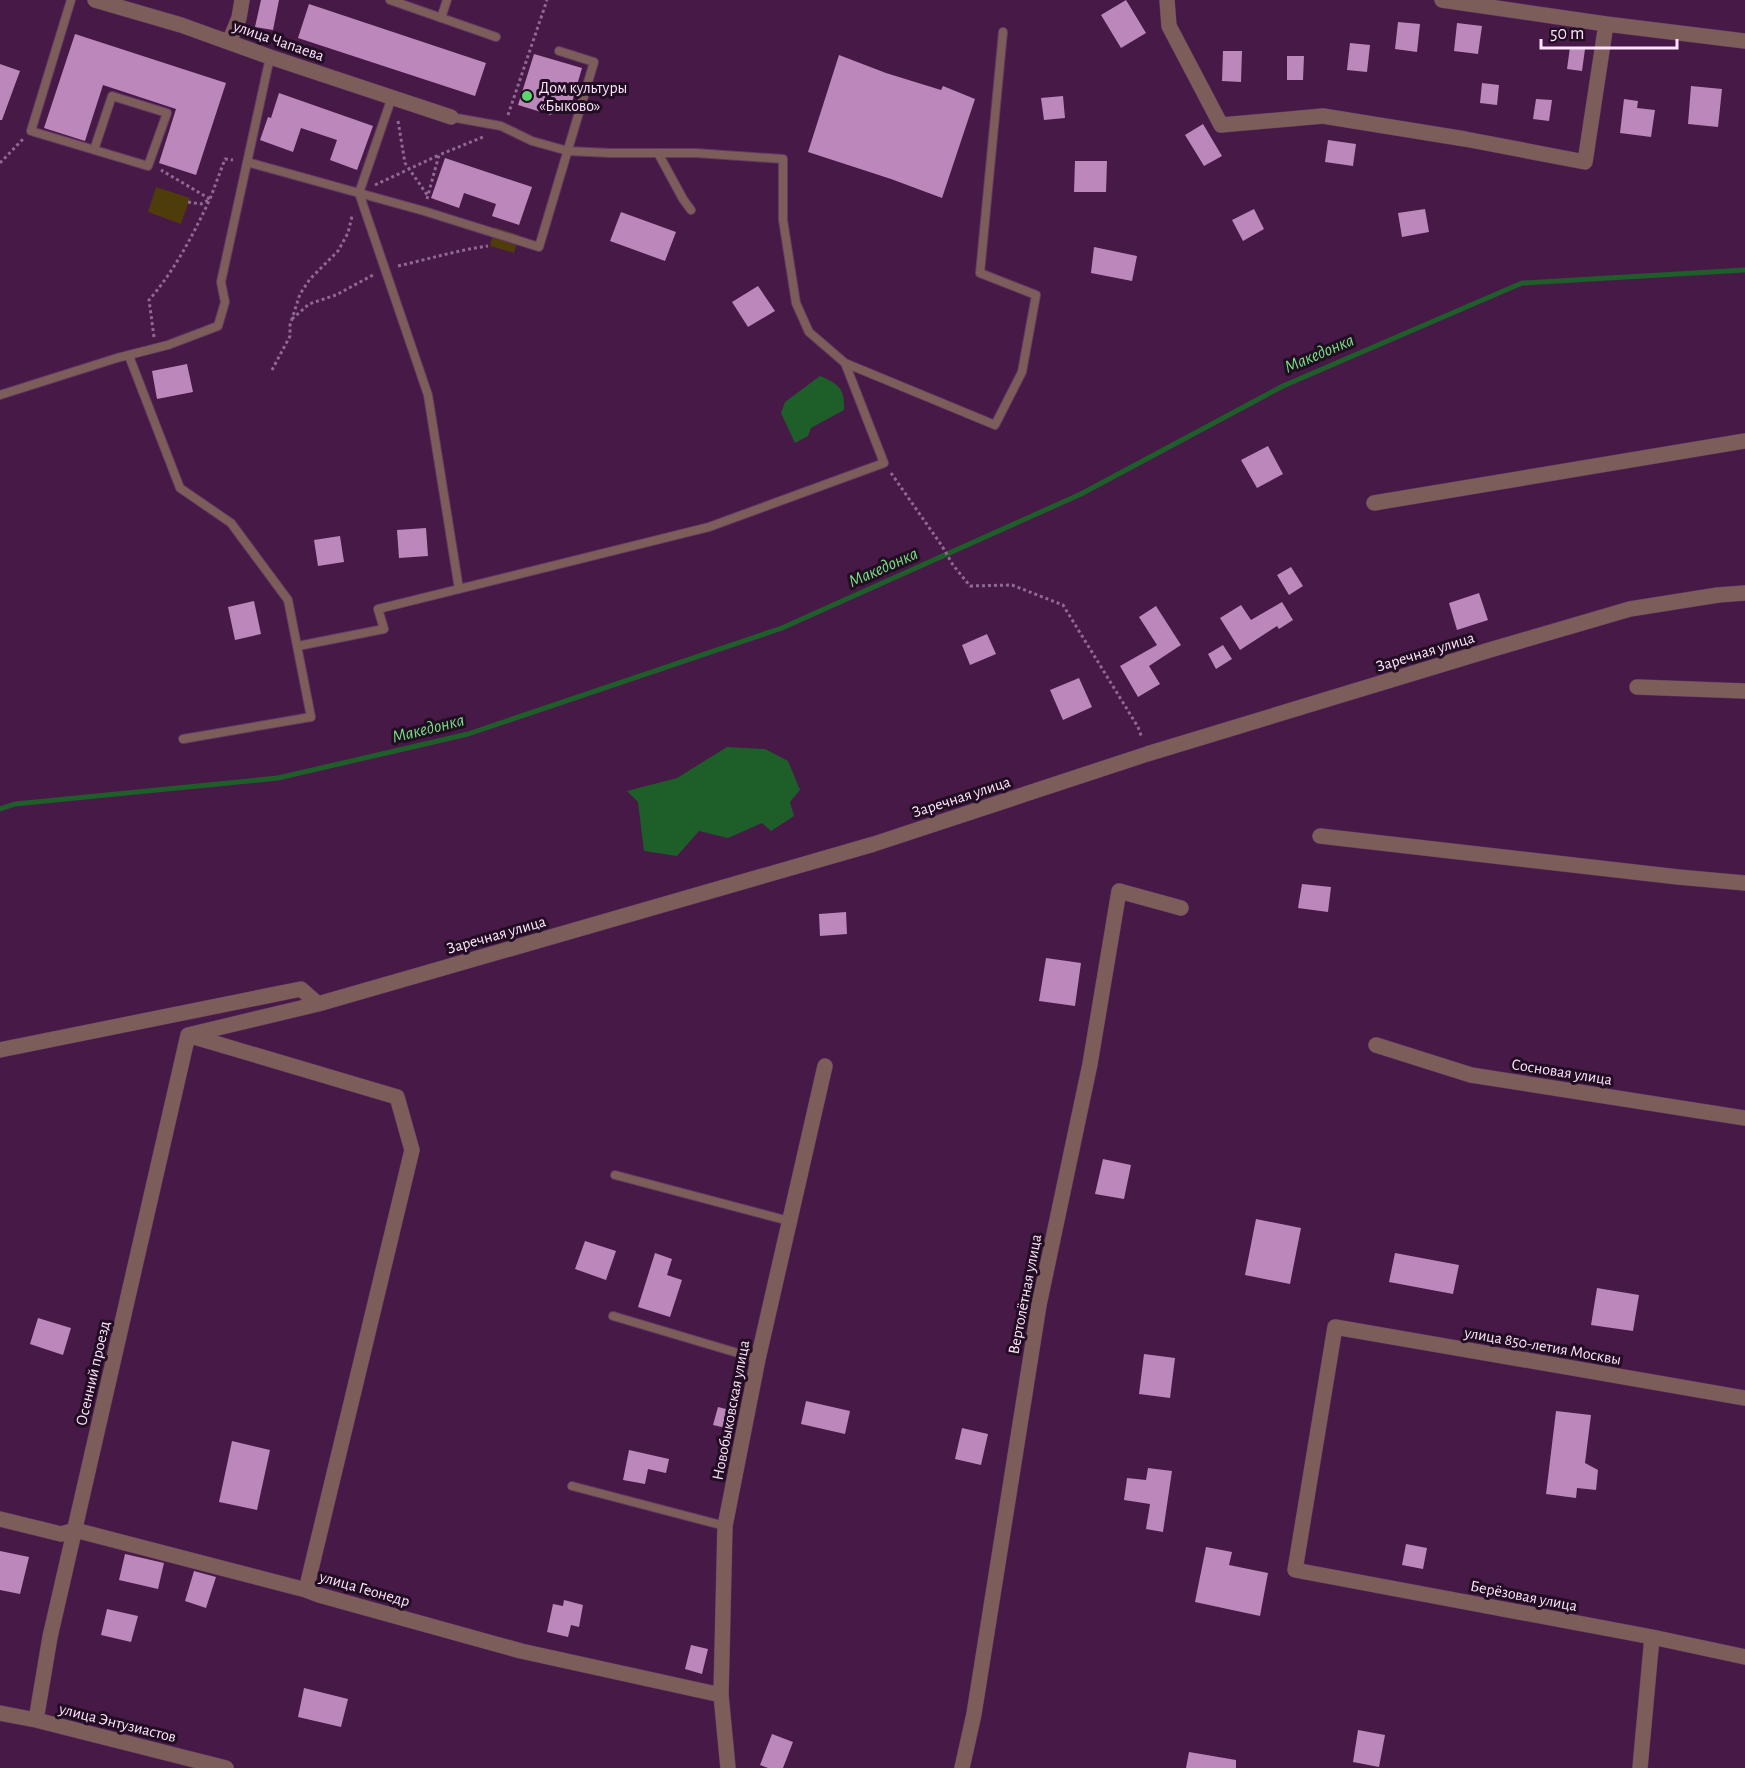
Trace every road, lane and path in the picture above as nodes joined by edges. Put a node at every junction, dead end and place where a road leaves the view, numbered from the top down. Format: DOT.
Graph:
graph roads {
  1 [pos="71,0"];
  2 [pos="95,0"];
  3 [pos="242,0"];
  4 [pos="390,0"];
  5 [pos="447,0"];
  6 [pos="547,0"];
  7 [pos="1167,0"];
  8 [pos="1442,0"];
  9 [pos="441,18"];
  10 [pos="1606,24"];
  11 [pos="1003,32"];
  12 [pos="496,37"];
  13 [pos="1745,41"];
  14 [pos="229,42"];
  15 [pos="559,51"];
  16 [pos="270,57"];
  17 [pos="393,98"];
  18 [pos="451,117"];
  19 [pos="504,128"];
  20 [pos="31,131"];
  21 [pos="94,150"];
  22 [pos="568,151"];
  23 [pos="658,153"];
  24 [pos="440,155"];
  25 [pos="247,162"];
  26 [pos="0,163"];
  27 [pos="149,164"];
  28 [pos="359,193"];
  29 [pos="428,196"];
  30 [pos="210,200"];
  31 [pos="188,202"];
  32 [pos="691,210"];
  33 [pos="424,211"];
  34 [pos="156,348"];
  35 [pos="129,356"];
  36 [pos="845,363"];
  37 [pos="272,370"];
  38 [pos="0,395"];
  39 [pos="1745,441"];
  40 [pos="884,463"];
  41 [pos="1374,503"];
  42 [pos="459,590"];
  43 [pos="1745,593"];
  44 [pos="298,646"];
  45 [pos="1637,687"];
  46 [pos="1745,692"];
  47 [pos="183,740"];
  48 [pos="1147,754"];
  49 [pos="1320,836"];
  50 [pos="1745,883"];
  51 [pos="1181,908"];
  52 [pos="318,1004"];
  53 [pos="188,1035"];
  54 [pos="1376,1046"];
  55 [pos="0,1050"];
  56 [pos="825,1066"];
  57 [pos="1745,1118"];
  58 [pos="615,1175"];
  59 [pos="789,1221"];
  60 [pos="613,1316"];
  61 [pos="758,1359"];
  62 [pos="1745,1398"];
  63 [pos="572,1486"];
  64 [pos="0,1519"];
  65 [pos="725,1526"];
  66 [pos="75,1530"];
  67 [pos="1295,1570"];
  68 [pos="306,1590"];
  69 [pos="1652,1637"];
  70 [pos="1745,1657"];
  71 [pos="721,1695"];
  72 [pos="0,1713"];
  73 [pos="36,1720"];
  74 [pos="226,1768"];
  75 [pos="728,1768"];
  76 [pos="962,1768"];
  77 [pos="1640,1768"];
  1 -- 20 [label="lane"];
  2 -- 14 [label="street, улица Чапаева"];
  3 -- 14 [label="street"];
  4 -- 9 [label="lane"];
  5 -- 9 [label="lane"];
  6 -- 19 [label="path"];
  7 -- 10 [label="street"];
  8 -- 10 [label="street"];
  9 -- 12 [label="lane"];
  10 -- 13 [label="street"];
  11 -- 36 [label="lane"];
  14 -- 16 [label="street, улица Чапаева"];
  15 -- 22 [label="lane"];
  16 -- 17 [label="street, улица Чапаева"];
  16 -- 25 [label="lane"];
  17 -- 18 [label="street, улица Чапаева"];
  17 -- 28 [label="lane"];
  17 -- 29 [label="path"];
  18 -- 19 [label="lane"];
  19 -- 22 [label="lane"];
  19 -- 24 [label="path"];
  20 -- 21 [label="lane"];
  20 -- 26 [label="path"];
  21 -- 27 [label="lane"];
  21 -- 27 [label="lane"];
  22 -- 23 [label="lane"];
  22 -- 33 [label="lane"];
  23 -- 32 [label="lane"];
  23 -- 36 [label="lane"];
  24 -- 28 [label="path"];
  24 -- 29 [label="path"];
  25 -- 28 [label="lane"];
  25 -- 30 [label="path"];
  25 -- 34 [label="lane"];
  27 -- 30 [label="path"];
  28 -- 33 [label="lane"];
  28 -- 37 [label="path"];
  28 -- 42 [label="lane"];
  29 -- 33 [label="path"];
  30 -- 31 [label="path"];
  30 -- 34 [label="path"];
  34 -- 35 [label="lane"];
  35 -- 38 [label="lane"];
  35 -- 44 [label="lane"];
  36 -- 40 [label="lane"];
  39 -- 41 [label="street"];
  40 -- 42 [label="lane"];
  40 -- 48 [label="path"];
  42 -- 44 [label="lane"];
  43 -- 48 [label="street, Заречная улица"];
  44 -- 47 [label="lane"];
  45 -- 46 [label="street"];
  48 -- 52 [label="street, Заречная улица"];
  49 -- 50 [label="street"];
  51 -- 76 [label="street, Вертолётная улица"];
  52 -- 53 [label="street, Заречная улица"];
  52 -- 55 [label="street"];
  53 -- 66 [label="street, Осенний проезд"];
  53 -- 68 [label="street"];
  54 -- 57 [label="street, Сосновая улица"];
  56 -- 59 [label="street, Новобыковская улица"];
  58 -- 59 [label="lane"];
  59 -- 61 [label="street, Новобыковская улица"];
  60 -- 61 [label="lane"];
  61 -- 65 [label="street, Новобыковская улица"];
  62 -- 67 [label="street, улица 850-летия Москвы"];
  63 -- 65 [label="lane"];
  64 -- 66 [label="street, улица Геонедр"];
  65 -- 71 [label="street, Новобыковская улица"];
  66 -- 68 [label="street, улица Геонедр"];
  66 -- 73 [label="street, Осенний проезд"];
  67 -- 69 [label="street, Берёзовая улица"];
  68 -- 71 [label="street, улица Геонедр"];
  69 -- 70 [label="street, Берёзовая улица"];
  69 -- 77 [label="street"];
  71 -- 75 [label="street, Новобыковская улица"];
  72 -- 73 [label="street, улица Энтузиастов"];
  73 -- 74 [label="street, улица Энтузиастов"];
}
